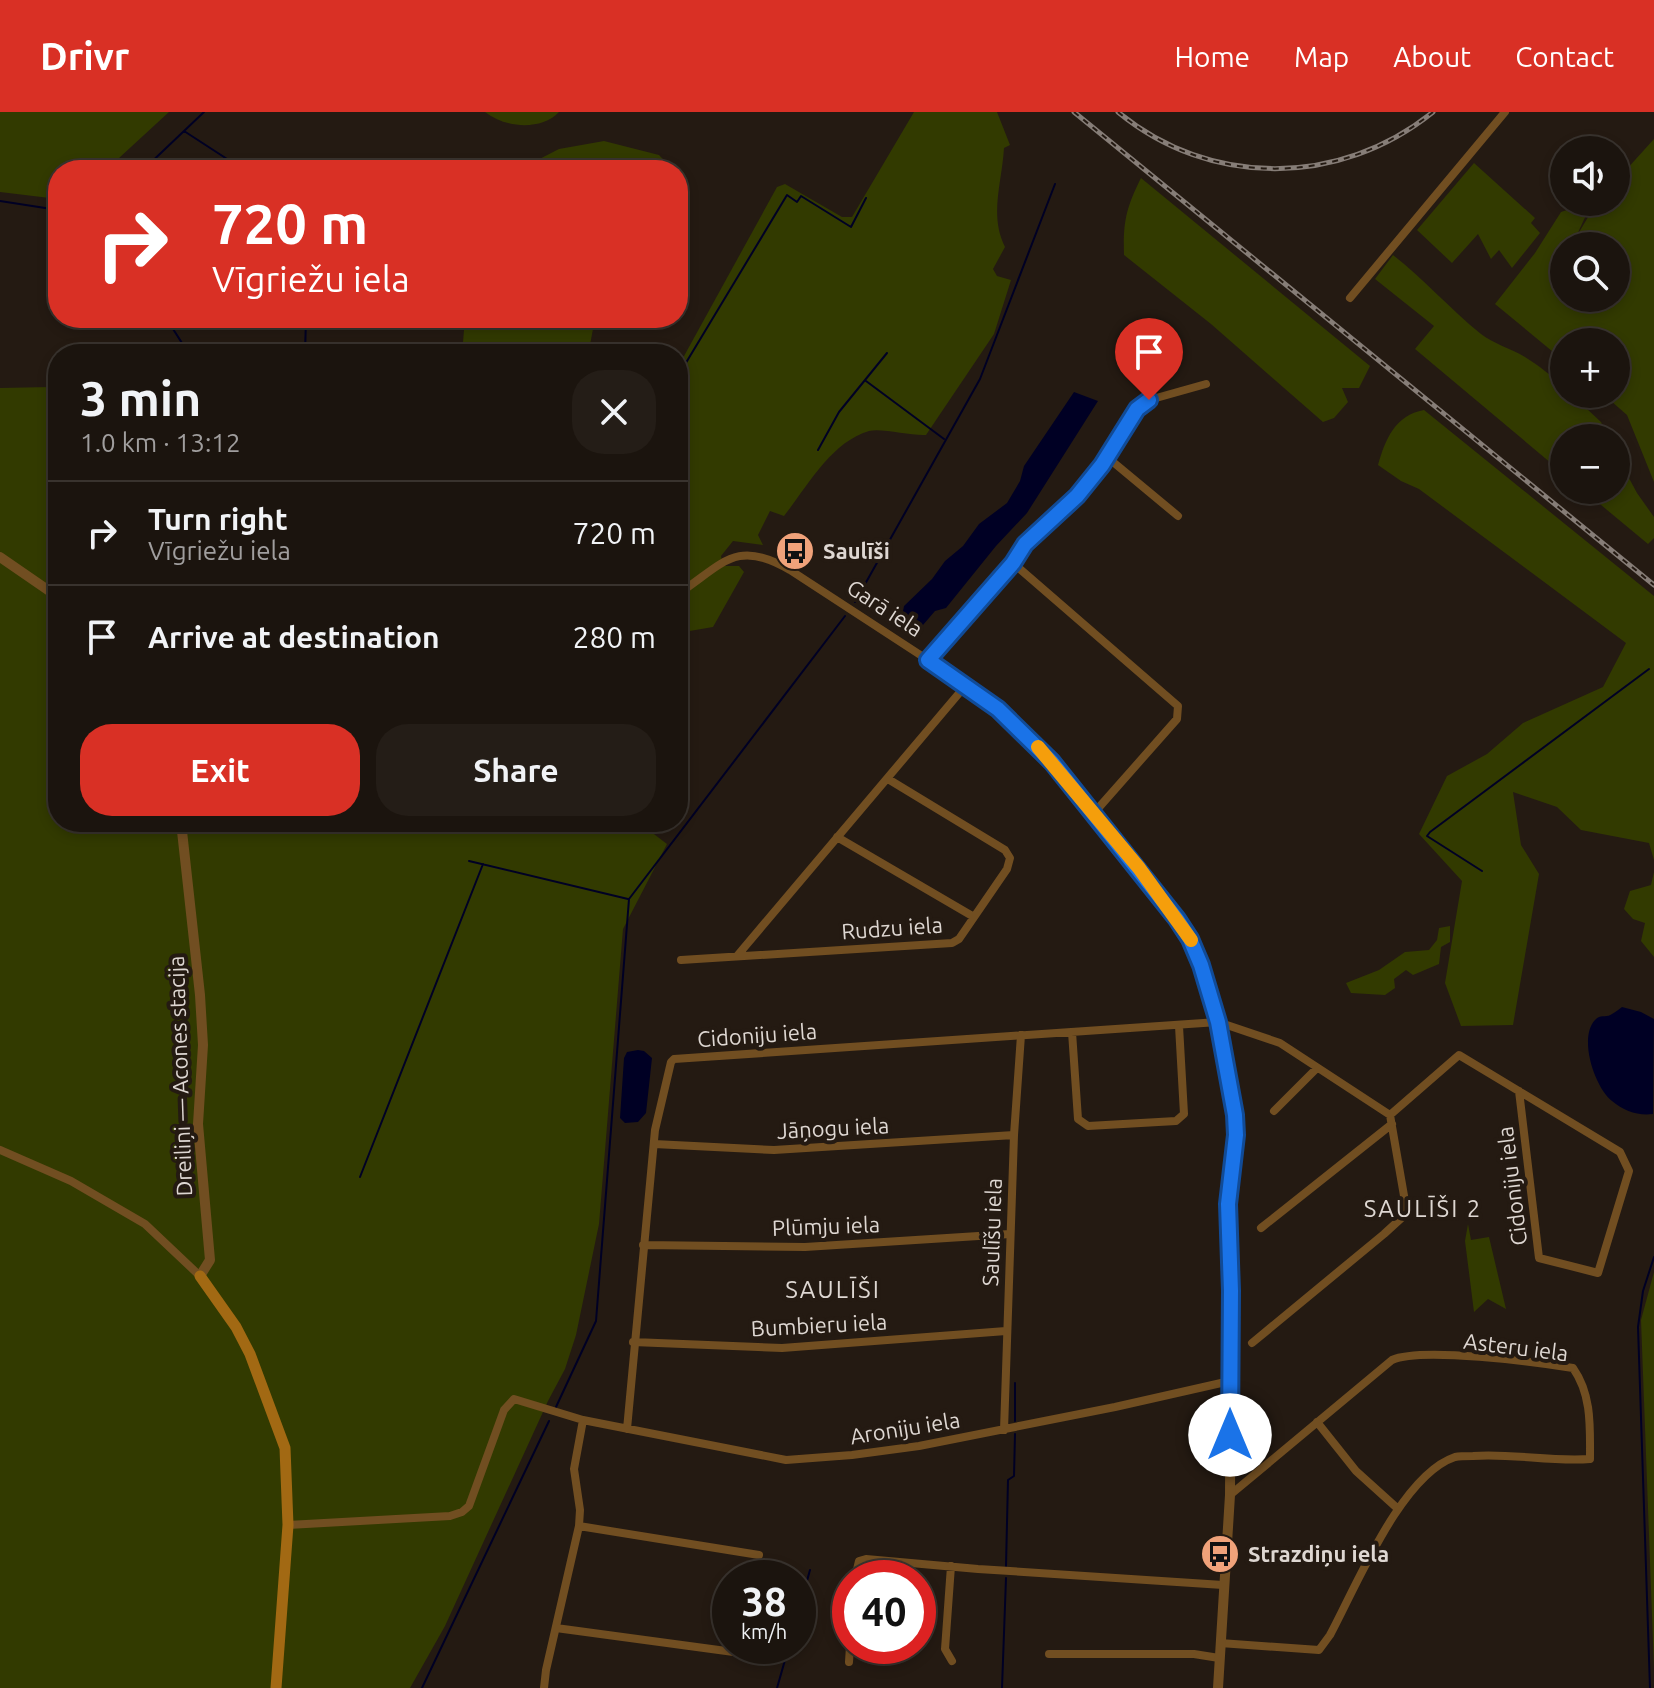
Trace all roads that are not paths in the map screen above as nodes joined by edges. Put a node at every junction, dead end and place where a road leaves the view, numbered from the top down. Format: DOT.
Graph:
graph roads {
  1 [pos="1505,112"];
  2 [pos="1350,298"];
  3 [pos="1206,384"];
  4 [pos="1107,457"];
  5 [pos="1178,516"];
  6 [pos="0,557"];
  7 [pos="1013,563"];
  8 [pos="688,587"];
  9 [pos="48,590"];
  10 [pos="928,660"];
  11 [pos="966,685"];
  12 [pos="888,779"];
  13 [pos="1094,813"];
  14 [pos="182,832"];
  15 [pos="837,837"];
  16 [pos="974,917"];
  17 [pos="737,956"];
  18 [pos="681,960"];
  19 [pos="1218,1022"];
  20 [pos="1179,1026"];
  21 [pos="1072,1032"];
  22 [pos="1021,1035"];
  23 [pos="1317,1068"];
  24 [pos="1519,1091"];
  25 [pos="1274,1111"];
  26 [pos="1391,1120"];
  27 [pos="1014,1135"];
  28 [pos="654,1144"];
  29 [pos="0,1150"];
  30 [pos="1261,1228"];
  31 [pos="1010,1234"];
  32 [pos="643,1245"];
  33 [pos="200,1276"];
  34 [pos="1006,1331"];
  35 [pos="633,1342"];
  36 [pos="1252,1343"];
  37 [pos="1230,1381"];
  38 [pos="583,1420"];
  39 [pos="1317,1422"];
  40 [pos="627,1429"];
  41 [pos="1004,1430"];
  42 [pos="1230,1495"];
  43 [pos="1397,1508"];
  44 [pos="288,1525"];
  45 [pos="579,1526"];
  46 [pos="759,1555"];
  47 [pos="936,1565"];
  48 [pos="951,1566"];
  49 [pos="1223,1585"];
  50 [pos="556,1628"];
  51 [pos="1220,1643"];
  52 [pos="712,1649"];
  53 [pos="1049,1654"];
  54 [pos="1219,1658"];
  55 [pos="952,1661"];
  56 [pos="276,1688"];
  57 [pos="544,1688"];
  58 [pos="1218,1688"];
  1 -- 2 [label="street"];
  3 -- 4 [label="street"];
  4 -- 5 [label="street"];
  4 -- 7 [label="street"];
  6 -- 9 [label="street"];
  7 -- 10 [label="street"];
  7 -- 13 [label="street"];
  8 -- 10 [label="street, Garā iela"];
  10 -- 11 [label="street, Garā iela"];
  11 -- 12 [label="street"];
  11 -- 13 [label="street, Garā iela"];
  12 -- 15 [label="street"];
  12 -- 16 [label="street, Rudzu iela"];
  13 -- 19 [label="street, Garā iela"];
  14 -- 33 [label="street, Dreiliņi — Acones stacija"];
  15 -- 16 [label="street"];
  15 -- 17 [label="street"];
  16 -- 17 [label="street, Rudzu iela"];
  17 -- 18 [label="street, Rudzu iela"];
  19 -- 20 [label="street, Cidoniju iela"];
  19 -- 23 [label="street, Cidoniju iela"];
  19 -- 37 [label="street, Garā iela"];
  20 -- 21 [label="street, Cidoniju iela"];
  20 -- 21 [label="street"];
  21 -- 22 [label="street, Cidoniju iela"];
  22 -- 27 [label="street, Saulīšu iela"];
  22 -- 28 [label="street, Cidoniju iela"];
  23 -- 25 [label="street"];
  23 -- 26 [label="street, Cidoniju iela"];
  24 -- 24 [label="street, Cidoniju iela"];
  24 -- 26 [label="street, Cidoniju iela"];
  26 -- 30 [label="street"];
  26 -- 36 [label="street"];
  27 -- 28 [label="street, Jāņogu iela"];
  27 -- 31 [label="street, Saulīšu iela"];
  28 -- 32 [label="street, Cidoniju iela"];
  29 -- 33 [label="street"];
  31 -- 32 [label="street, Plūmju iela"];
  31 -- 34 [label="street, Saulīšu iela"];
  32 -- 35 [label="street, Cidoniju iela"];
  33 -- 44 [label="main road"];
  34 -- 35 [label="street, Bumbieru iela"];
  34 -- 41 [label="street, Saulīšu iela"];
  35 -- 40 [label="street, Cidoniju iela"];
  37 -- 41 [label="street, Aroniju iela"];
  37 -- 42 [label="street, Garā iela"];
  38 -- 40 [label="street, Aroniju iela"];
  38 -- 44 [label="street, Aroniju iela"];
  38 -- 45 [label="street"];
  39 -- 42 [label="street, Asteru iela"];
  39 -- 43 [label="street"];
  39 -- 43 [label="street, Asteru iela"];
  40 -- 41 [label="street, Aroniju iela"];
  42 -- 49 [label="street, Garā iela"];
  43 -- 51 [label="street, Asteru iela"];
  44 -- 56 [label="main road"];
  45 -- 46 [label="street"];
  45 -- 50 [label="street"];
  47 -- 48 [label="street"];
  48 -- 49 [label="street"];
  48 -- 55 [label="street"];
  49 -- 51 [label="street, Garā iela"];
  50 -- 52 [label="street"];
  50 -- 57 [label="street"];
  51 -- 54 [label="street, Garā iela"];
  53 -- 54 [label="street"];
  54 -- 58 [label="street, Garā iela"];
}
